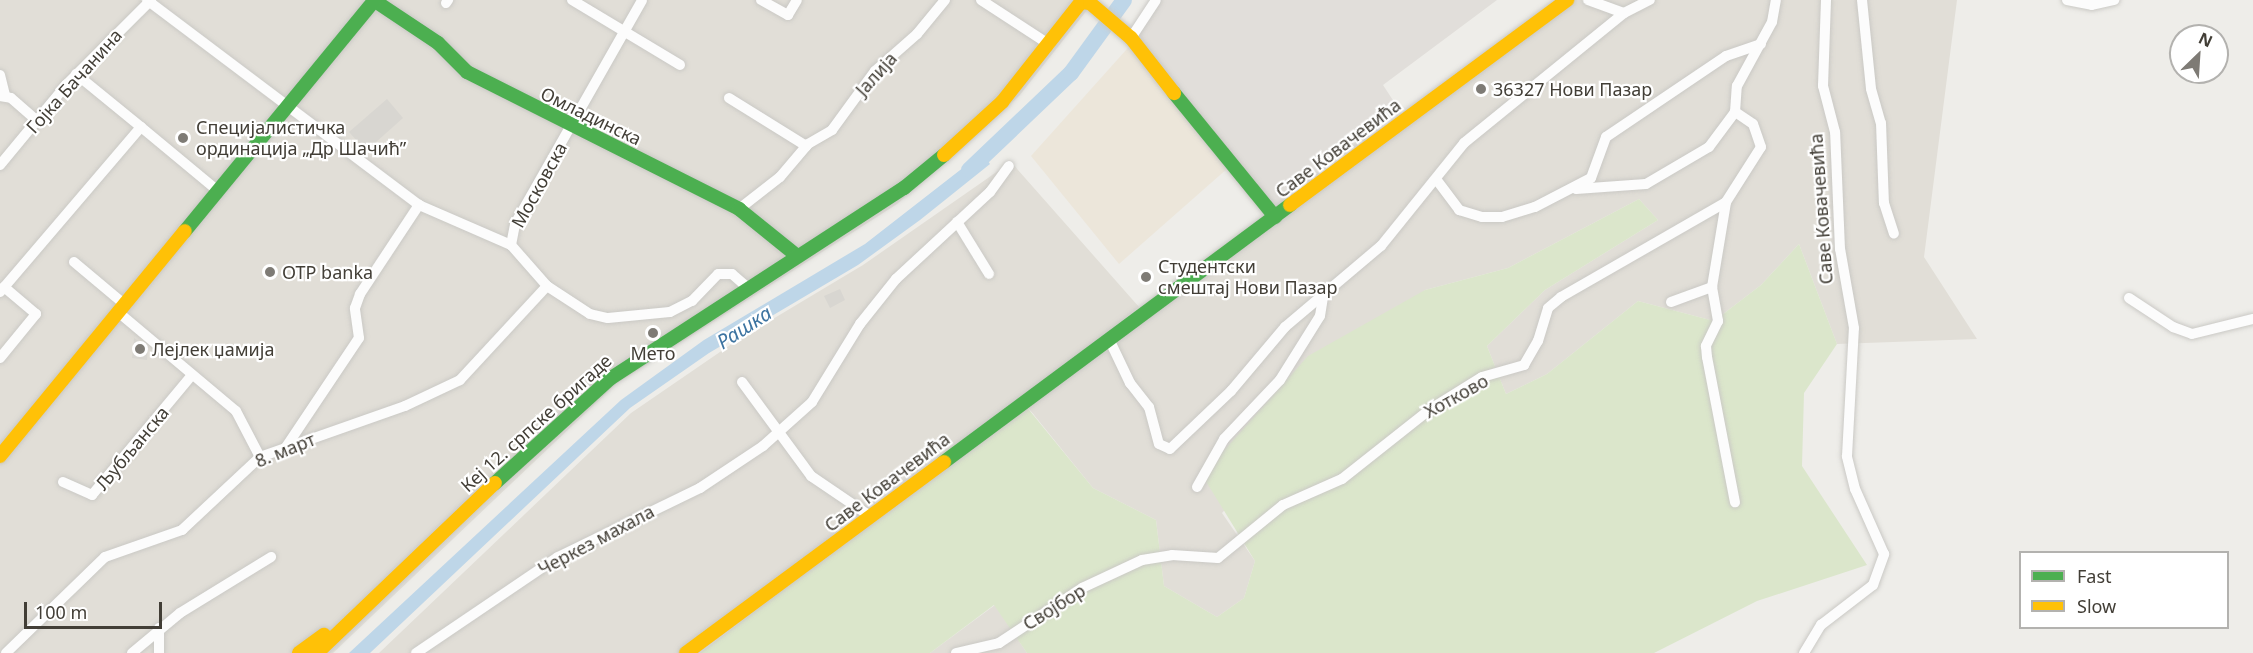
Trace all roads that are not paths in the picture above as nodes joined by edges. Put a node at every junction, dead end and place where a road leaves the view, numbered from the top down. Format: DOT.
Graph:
graph roads {
  1 [pos="375,0"];
  2 [pos="572,0"];
  3 [pos="642,0"];
  4 [pos="761,0"];
  5 [pos="797,0"];
  6 [pos="945,0"];
  7 [pos="981,0"];
  8 [pos="1156,0"];
  9 [pos="1567,0"];
  10 [pos="1588,0"];
  11 [pos="1650,0"];
  12 [pos="1776,0"];
  13 [pos="1826,0"];
  14 [pos="1863,0"];
  15 [pos="2067,0"];
  16 [pos="2114,0"];
  17 [pos="149,1"];
  18 [pos="1088,3"];
  19 [pos="1624,13"];
  20 [pos="624,32"];
  21 [pos="1126,34"];
  22 [pos="1761,44"];
  23 [pos="1050,45"];
  24 [pos="681,65"];
  25 [pos="76,74"];
  26 [pos="0,75"];
  27 [pos="2,95"];
  28 [pos="729,98"];
  29 [pos="285,107"];
  30 [pos="1735,112"];
  31 [pos="36,120"];
  32 [pos="572,125"];
  33 [pos="141,127"];
  34 [pos="806,146"];
  35 [pos="0,165"];
  36 [pos="1009,166"];
  37 [pos="1436,179"];
  38 [pos="1576,189"];
  39 [pos="218,190"];
  40 [pos="1726,202"];
  41 [pos="419,205"];
  42 [pos="739,209"];
  43 [pos="1275,217"];
  44 [pos="957,222"];
  45 [pos="1894,233"];
  46 [pos="511,245"];
  47 [pos="796,255"];
  48 [pos="74,262"];
  49 [pos="989,274"];
  50 [pos="547,286"];
  51 [pos="747,287"];
  52 [pos="1712,287"];
  53 [pos="2,289"];
  54 [pos="1323,296"];
  55 [pos="2129,298"];
  56 [pos="1671,302"];
  57 [pos="121,308"];
  58 [pos="2253,319"];
  59 [pos="1109,339"];
  60 [pos="0,358"];
  61 [pos="192,375"];
  62 [pos="742,382"];
  63 [pos="779,432"];
  64 [pos="286,447"];
  65 [pos="1,453"];
  66 [pos="260,457"];
  67 [pos="63,482"];
  68 [pos="1197,487"];
  69 [pos="1735,502"];
  70 [pos="870,516"];
  71 [pos="271,557"];
  72 [pos="1118,571"];
  73 [pos="366,606"];
  74 [pos="160,628"];
  75 [pos="6,653"];
  76 [pos="132,653"];
  77 [pos="159,653"];
  78 [pos="299,653"];
  79 [pos="317,653"];
  80 [pos="416,653"];
  81 [pos="686,653"];
  82 [pos="956,653"];
  83 [pos="1804,653"];
  1 -- 29 [label="street"];
  1 -- 32 [label="street, Омладинска"];
  2 -- 20 [label="street"];
  3 -- 20 [label="street, Московска"];
  4 -- 5 [label="street"];
  6 -- 34 [label="street, Јалија"];
  7 -- 23 [label="street"];
  8 -- 21 [label="street"];
  9 -- 43 [label="street, Саве Ковачевића"];
  10 -- 19 [label="street"];
  11 -- 19 [label="street"];
  12 -- 22 [label="street"];
  13 -- 83 [label="street, Саве Ковачевића"];
  14 -- 45 [label="street"];
  15 -- 16 [label="street"];
  17 -- 25 [label="street, Гојка Бачанина"];
  17 -- 29 [label="street"];
  18 -- 21 [label="street, Саве Ковачевића"];
  18 -- 23 [label="street, Кеј 12. српске бригаде"];
  19 -- 37 [label="street"];
  20 -- 24 [label="street"];
  20 -- 32 [label="street, Московска"];
  21 -- 43 [label="street, Саве Ковачевића"];
  22 -- 30 [label="street"];
  22 -- 38 [label="street"];
  23 -- 47 [label="street, Кеј 12. српске бригаде"];
  25 -- 31 [label="street, Гојка Бачанина"];
  25 -- 33 [label="street"];
  26 -- 27 [label="street"];
  27 -- 31 [label="street"];
  28 -- 34 [label="street"];
  29 -- 39 [label="street"];
  29 -- 41 [label="street"];
  30 -- 38 [label="street"];
  30 -- 40 [label="street"];
  31 -- 35 [label="street, Гојка Бачанина"];
  32 -- 42 [label="street, Омладинска"];
  32 -- 46 [label="street, Московска"];
  33 -- 39 [label="street"];
  33 -- 53 [label="street"];
  34 -- 42 [label="street, Јалија"];
  36 -- 44 [label="street, Черкез махала"];
  37 -- 38 [label="street"];
  37 -- 54 [label="street"];
  39 -- 57 [label="street"];
  40 -- 52 [label="street"];
  40 -- 72 [label="street, Хотково"];
  41 -- 46 [label="street"];
  41 -- 64 [label="street"];
  42 -- 47 [label="street, Омладинска"];
  43 -- 59 [label="street, Саве Ковачевића"];
  44 -- 49 [label="street"];
  44 -- 63 [label="street, Черкез махала"];
  46 -- 50 [label="street"];
  47 -- 51 [label="street, Кеј 12. српске бригаде"];
  48 -- 57 [label="street"];
  50 -- 51 [label="street"];
  50 -- 64 [label="street, 8. март"];
  51 -- 73 [label="street, Кеј 12. српске бригаде"];
  52 -- 56 [label="street"];
  52 -- 69 [label="street"];
  53 -- 60 [label="street"];
  54 -- 59 [label="street"];
  54 -- 68 [label="street"];
  55 -- 58 [label="street"];
  57 -- 61 [label="street"];
  57 -- 65 [label="street"];
  59 -- 70 [label="street, Саве Ковачевића"];
  61 -- 66 [label="street"];
  61 -- 67 [label="street, Љубљанска"];
  62 -- 63 [label="street"];
  63 -- 70 [label="street"];
  63 -- 80 [label="street, Черкез махала"];
  64 -- 66 [label="street, 8. март"];
  66 -- 75 [label="street, 8. март"];
  70 -- 81 [label="street, Саве Ковачевића"];
  71 -- 74 [label="street"];
  72 -- 82 [label="street, Својбор"];
  73 -- 78 [label="street, Кеј 12. српске бригаде"];
  73 -- 79 [label="street, Кеј 12. српске бригаде"];
  74 -- 76 [label="street"];
  74 -- 77 [label="street"];
}
